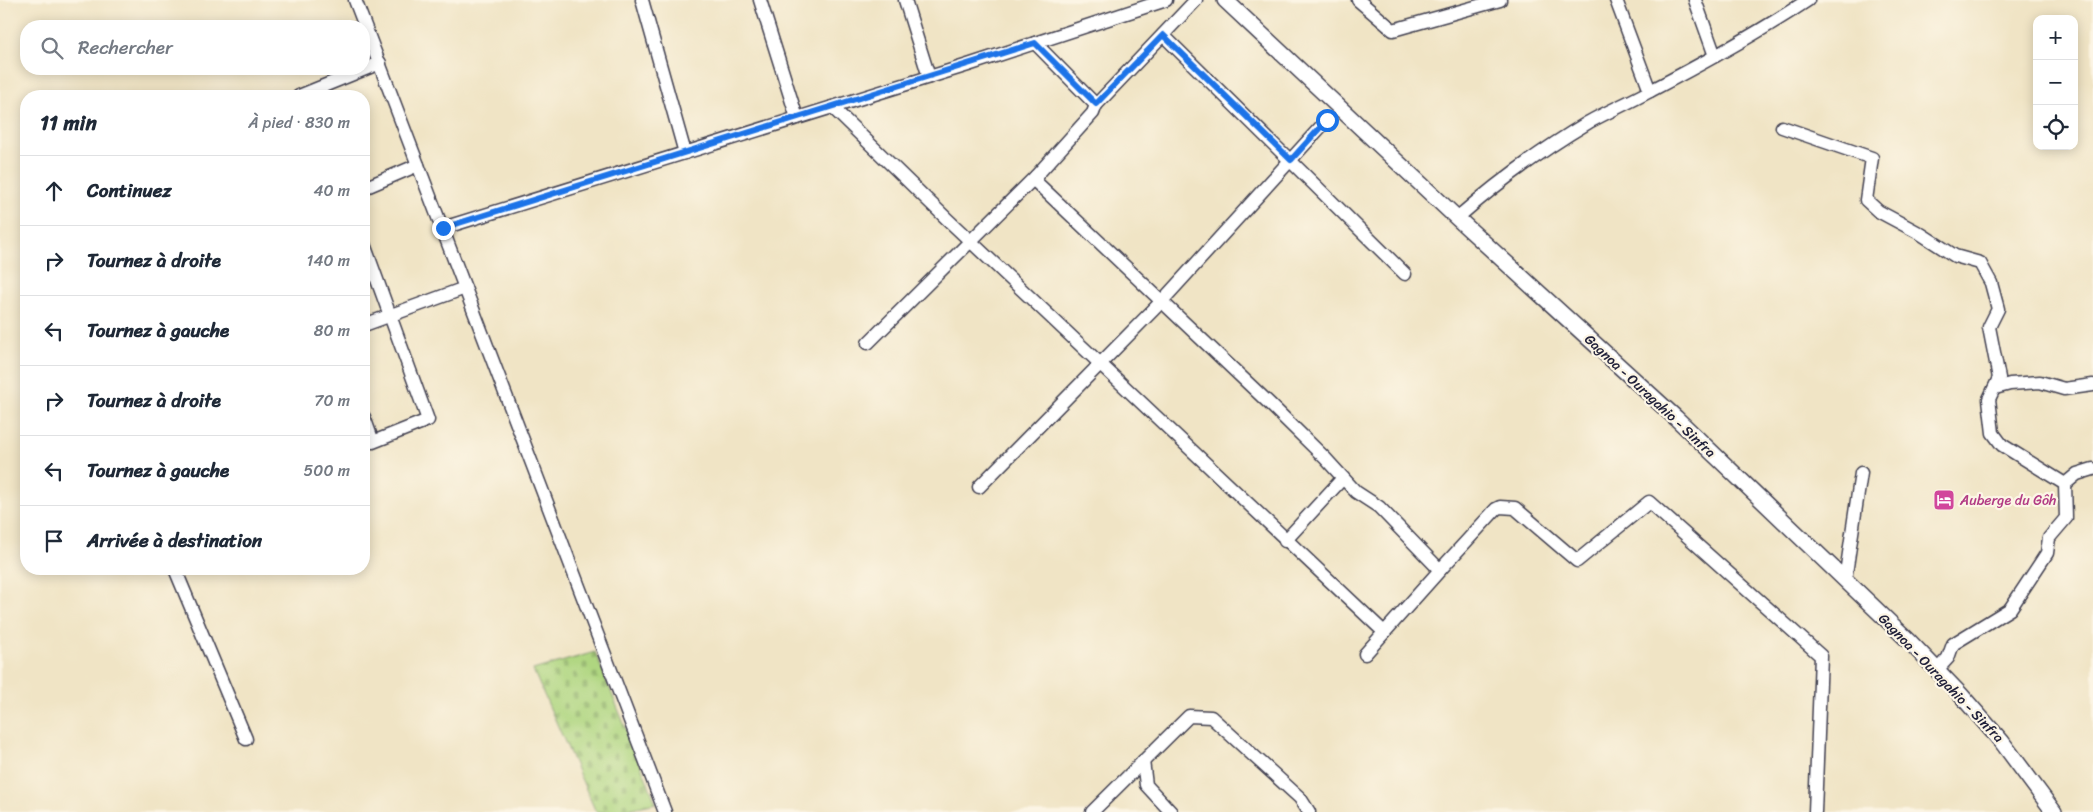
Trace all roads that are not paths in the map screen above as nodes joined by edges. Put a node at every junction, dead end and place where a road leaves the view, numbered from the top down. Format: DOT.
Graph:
graph roads {
  1 [pos="355,0"];
  2 [pos="642,0"];
  3 [pos="760,0"];
  4 [pos="905,0"];
  5 [pos="1166,0"];
  6 [pos="1196,0"];
  7 [pos="1225,0"];
  8 [pos="1358,0"];
  9 [pos="1500,0"];
  10 [pos="1616,0"];
  11 [pos="1694,0"];
  12 [pos="1808,0"];
  13 [pos="363,20"];
  14 [pos="1163,35"];
  15 [pos="370,38"];
  16 [pos="1035,43"];
  17 [pos="1716,56"];
  18 [pos="380,63"];
  19 [pos="370,67"];
  20 [pos="352,75"];
  21 [pos="929,77"];
  22 [pos="318,90"];
  23 [pos="1650,91"];
  24 [pos="1096,104"];
  25 [pos="832,107"];
  26 [pos="797,118"];
  27 [pos="1327,120"];
  28 [pos="1782,127"];
  29 [pos="685,153"];
  30 [pos="1291,160"];
  31 [pos="418,166"];
  32 [pos="1036,176"];
  33 [pos="370,186"];
  34 [pos="1457,218"];
  35 [pos="443,228"];
  36 [pos="970,240"];
  37 [pos="370,261"];
  38 [pos="1405,274"];
  39 [pos="465,288"];
  40 [pos="1162,301"];
  41 [pos="390,316"];
  42 [pos="370,323"];
  43 [pos="868,343"];
  44 [pos="1100,364"];
  45 [pos="2093,385"];
  46 [pos="1995,388"];
  47 [pos="370,434"];
  48 [pos="2093,469"];
  49 [pos="1860,473"];
  50 [pos="1343,478"];
  51 [pos="2066,484"];
  52 [pos="979,487"];
  53 [pos="1285,541"];
  54 [pos="1440,570"];
  55 [pos="178,575"];
  56 [pos="1845,580"];
  57 [pos="1384,632"];
  58 [pos="1365,654"];
  59 [pos="1937,670"];
  60 [pos="246,739"];
  61 [pos="1143,762"];
  62 [pos="665,812"];
  63 [pos="1092,812"];
  64 [pos="1171,812"];
  65 [pos="1309,812"];
  66 [pos="1815,812"];
  67 [pos="2054,812"];
  1 -- 13 [label="street"];
  2 -- 29 [label="street"];
  3 -- 26 [label="street"];
  4 -- 21 [label="street"];
  5 -- 16 [label="street"];
  6 -- 14 [label="street"];
  7 -- 34 [label="main road, Gagnoa - Ouragahio - Sinfra"];
  8 -- 9 [label="street"];
  10 -- 23 [label="street"];
  11 -- 17 [label="street"];
  12 -- 17 [label="street"];
  14 -- 24 [label="street"];
  14 -- 30 [label="street"];
  15 -- 18 [label="street"];
  16 -- 21 [label="street"];
  16 -- 24 [label="street"];
  17 -- 23 [label="street"];
  18 -- 19 [label="street"];
  18 -- 31 [label="street"];
  20 -- 22 [label="street"];
  21 -- 25 [label="street"];
  23 -- 34 [label="street"];
  24 -- 32 [label="street"];
  25 -- 26 [label="street"];
  25 -- 36 [label="street"];
  26 -- 29 [label="street"];
  27 -- 30 [label="street"];
  28 -- 46 [label="street"];
  29 -- 35 [label="street"];
  30 -- 38 [label="street"];
  30 -- 40 [label="street"];
  31 -- 33 [label="street"];
  31 -- 35 [label="street"];
  32 -- 36 [label="street"];
  32 -- 40 [label="street"];
  34 -- 56 [label="main road, Gagnoa - Ouragahio - Sinfra"];
  35 -- 39 [label="street"];
  36 -- 43 [label="street"];
  36 -- 44 [label="street"];
  37 -- 41 [label="street"];
  39 -- 41 [label="street"];
  39 -- 62 [label="street"];
  40 -- 44 [label="street"];
  40 -- 50 [label="street"];
  41 -- 42 [label="street"];
  41 -- 47 [label="street"];
  44 -- 52 [label="street"];
  44 -- 53 [label="street"];
  45 -- 46 [label="street"];
  46 -- 51 [label="street"];
  48 -- 51 [label="street"];
  49 -- 56 [label="street"];
  50 -- 53 [label="street"];
  50 -- 54 [label="street"];
  51 -- 59 [label="street"];
  53 -- 57 [label="street"];
  54 -- 57 [label="street"];
  54 -- 66 [label="street"];
  55 -- 60 [label="street"];
  56 -- 59 [label="main road, Gagnoa - Ouragahio - Sinfra"];
  57 -- 58 [label="street"];
  59 -- 67 [label="main road, Gagnoa - Ouragahio - Sinfra"];
  61 -- 63 [label="street"];
  61 -- 64 [label="street"];
  61 -- 65 [label="street"];
}
